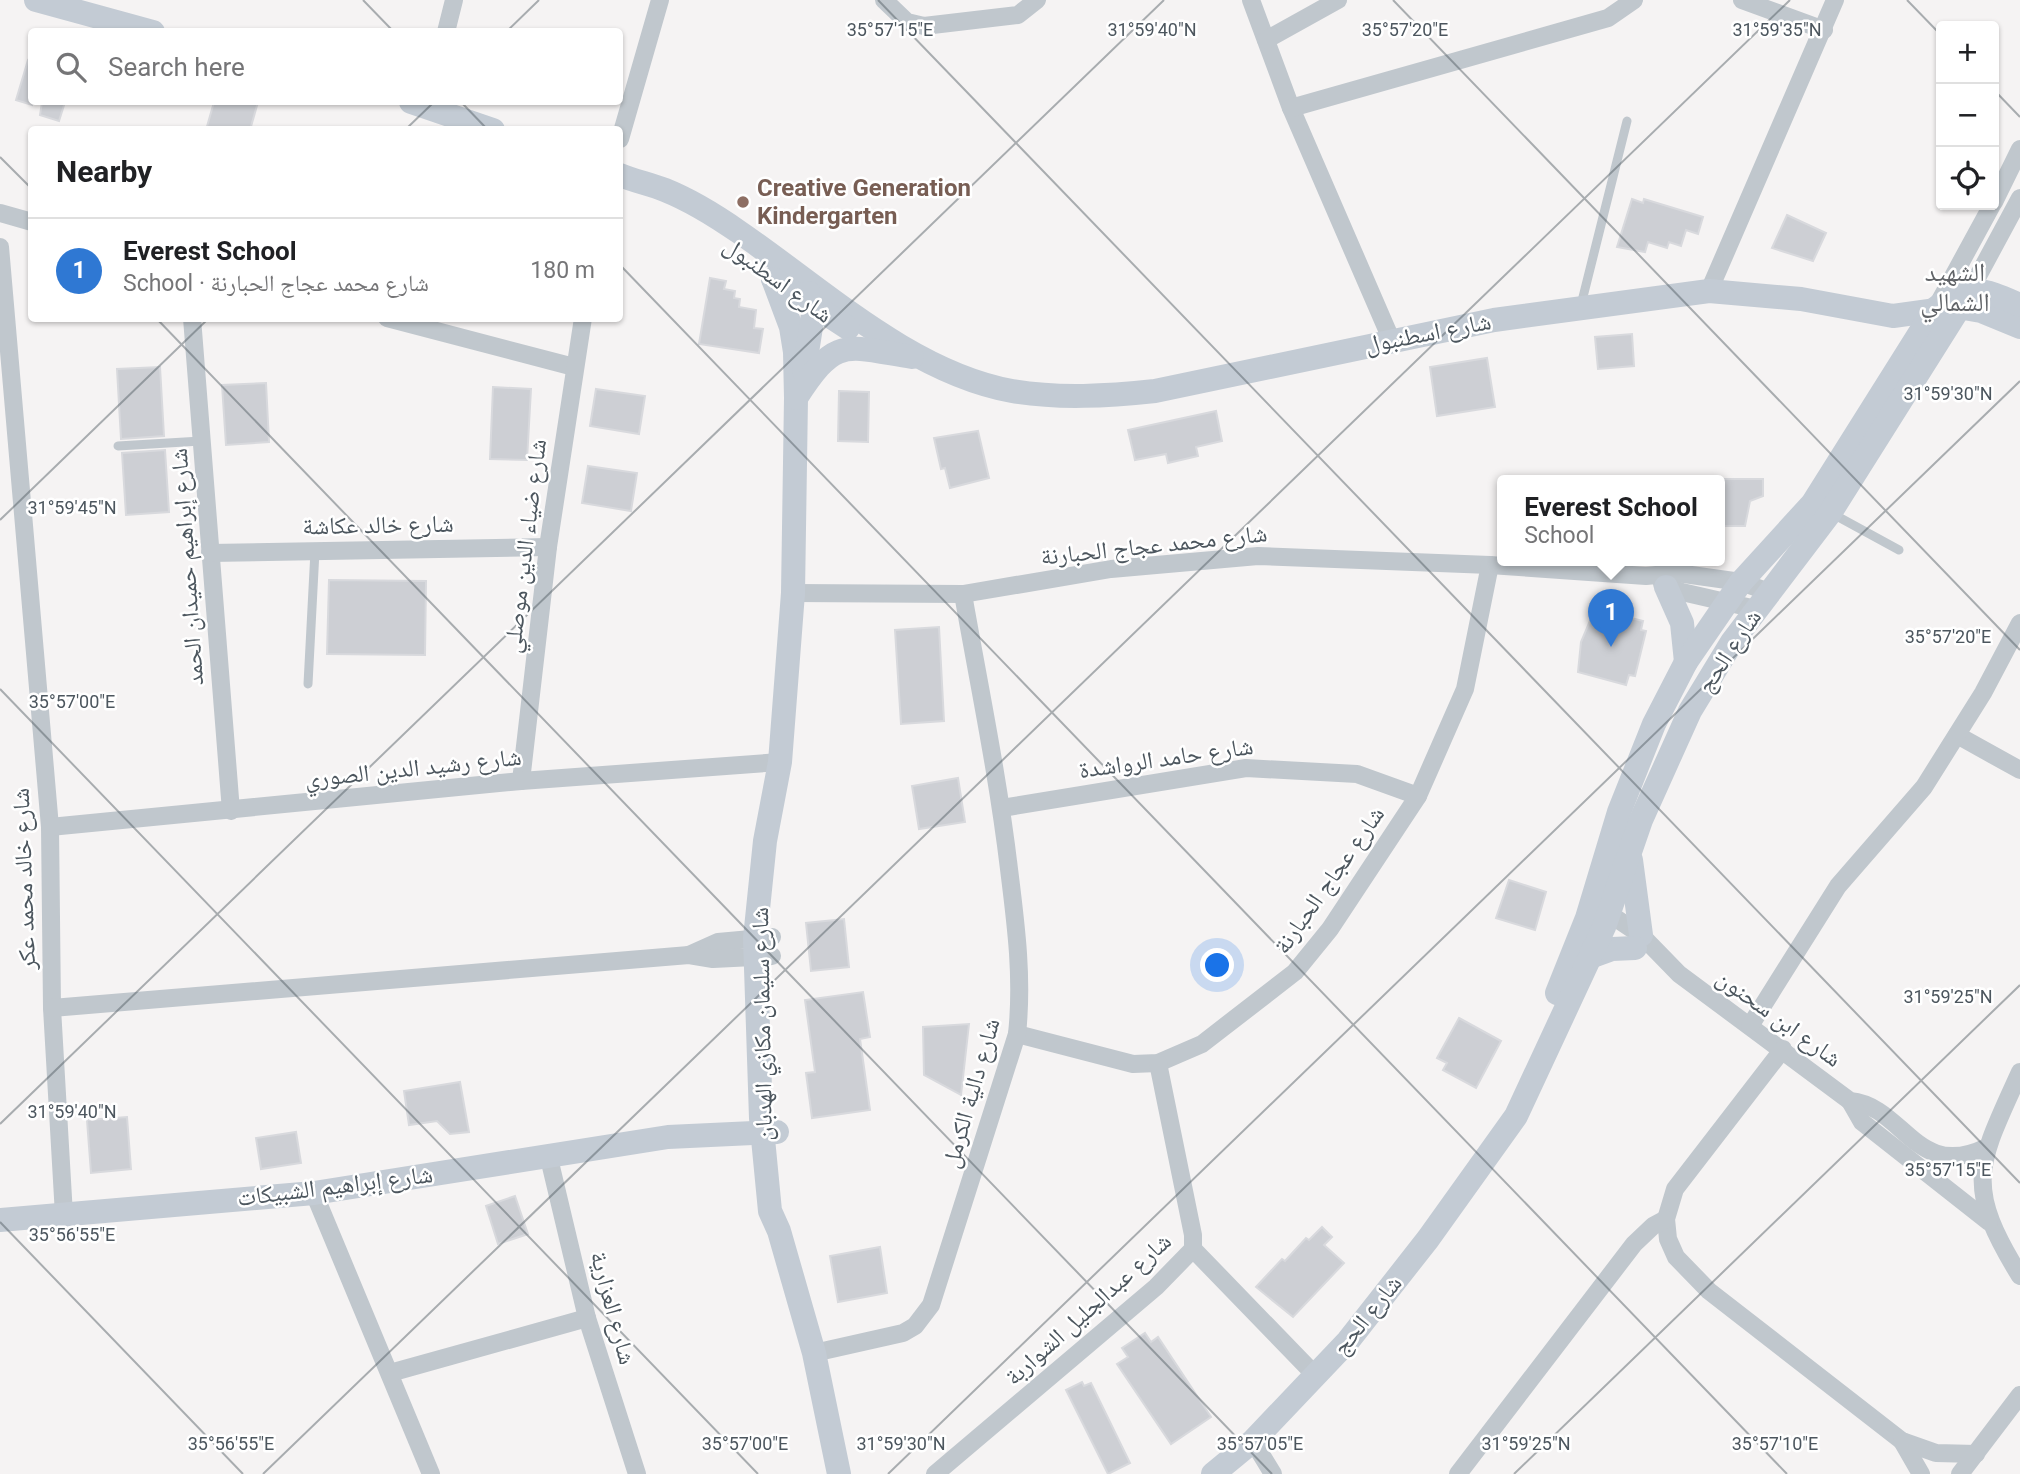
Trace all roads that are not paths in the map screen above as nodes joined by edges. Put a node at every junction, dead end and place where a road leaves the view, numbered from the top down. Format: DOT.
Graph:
graph roads {
  1 [pos="36,0"];
  2 [pos="454,0"];
  3 [pos="660,0"];
  4 [pos="884,0"];
  5 [pos="1037,0"];
  6 [pos="1251,0"];
  7 [pos="1634,0"];
  8 [pos="1742,0"];
  9 [pos="1835,0"];
  10 [pos="1326,3"];
  11 [pos="138,28"];
  12 [pos="447,28"];
  13 [pos="1825,30"];
  14 [pos="1266,40"];
  15 [pos="427,105"];
  16 [pos="1291,108"];
  17 [pos="1627,121"];
  18 [pos="482,126"];
  19 [pos="623,129"];
  20 [pos="2020,149"];
  21 [pos="629,179"];
  22 [pos="1999,192"];
  23 [pos="2020,198"];
  24 [pos="1991,210"];
  25 [pos="0,213"];
  26 [pos="28,221"];
  27 [pos="0,247"];
  28 [pos="801,277"];
  29 [pos="773,279"];
  30 [pos="1709,291"];
  31 [pos="1955,302"];
  32 [pos="2020,305"];
  33 [pos="1580,307"];
  34 [pos="814,308"];
  35 [pos="192,322"];
  36 [pos="403,322"];
  37 [pos="582,322"];
  38 [pos="2020,327"];
  39 [pos="1391,339"];
  40 [pos="926,359"];
  41 [pos="574,366"];
  42 [pos="796,398"];
  43 [pos="201,441"];
  44 [pos="118,446"];
  45 [pos="1822,508"];
  46 [pos="548,547"];
  47 [pos="1899,550"];
  48 [pos="316,551"];
  49 [pos="210,553"];
  50 [pos="1490,565"];
  51 [pos="1497,566"];
  52 [pos="1500,566"];
  53 [pos="1656,581"];
  54 [pos="1735,591"];
  55 [pos="793,593"];
  56 [pos="963,594"];
  57 [pos="1763,600"];
  58 [pos="2020,624"];
  59 [pos="1686,662"];
  60 [pos="308,684"];
  61 [pos="1957,735"];
  62 [pos="780,762"];
  63 [pos="2020,771"];
  64 [pos="521,781"];
  65 [pos="1418,796"];
  66 [pos="1002,808"];
  67 [pos="231,811"];
  68 [pos="50,827"];
  69 [pos="1630,846"];
  70 [pos="1598,915"];
  71 [pos="1638,942"];
  72 [pos="764,947"];
  73 [pos="1590,957"];
  74 [pos="52,1007"];
  75 [pos="1750,1026"];
  76 [pos="1017,1034"];
  77 [pos="1783,1049"];
  78 [pos="1158,1063"];
  79 [pos="2020,1072"];
  80 [pos="1850,1101"];
  81 [pos="769,1125"];
  82 [pos="1499,1137"];
  83 [pos="1987,1147"];
  84 [pos="548,1154"];
  85 [pos="314,1193"];
  86 [pos="64,1215"];
  87 [pos="1666,1219"];
  88 [pos="0,1220"];
  89 [pos="1989,1222"];
  90 [pos="1193,1250"];
  91 [pos="2020,1276"];
  92 [pos="587,1318"];
  93 [pos="814,1353"];
  94 [pos="390,1373"];
  95 [pos="1316,1376"];
  96 [pos="2020,1395"];
  97 [pos="1253,1441"];
  98 [pos="1902,1441"];
  99 [pos="1976,1454"];
  100 [pos="431,1474"];
  101 [pos="637,1474"];
  102 [pos="839,1474"];
  103 [pos="935,1474"];
  104 [pos="1213,1474"];
  105 [pos="1273,1474"];
  106 [pos="1458,1474"];
  107 [pos="1921,1474"];
  108 [pos="1959,1474"];
  1 -- 11 [label="street"];
  2 -- 12 [label="street"];
  3 -- 19 [label="street"];
  4 -- 5 [label="street"];
  6 -- 14 [label="street"];
  7 -- 16 [label="street"];
  8 -- 13 [label="street"];
  9 -- 13 [label="street"];
  10 -- 14 [label="street"];
  13 -- 30 [label="street"];
  14 -- 16 [label="street"];
  15 -- 18 [label="street"];
  16 -- 39 [label="street"];
  17 -- 33 [label="lane"];
  20 -- 22 [label="street, شارع الحج"];
  21 -- 28 [label="street, شارع اسطنبول"];
  21 -- 29 [label="street, شارع اسطنبول"];
  23 -- 31 [label="street, شارع الحج"];
  24 -- 31 [label="street, شارع الحج"];
  25 -- 26 [label="street"];
  27 -- 68 [label="street, شارع خالد محمد عكر"];
  28 -- 34 [label="street"];
  28 -- 40 [label="street, شارع اسطنبول"];
  29 -- 34 [label="street, شارع اسطنبول"];
  29 -- 42 [label="street, شارع سليمان مكازي الهدبان"];
  30 -- 31 [label="street, شارع اسطنبول"];
  30 -- 33 [label="street, شارع اسطنبول"];
  31 -- 32 [label="street, شارع اسطنبول"];
  31 -- 38 [label="street, شارع اسطنبول"];
  31 -- 45 [label="street, شارع الحج"];
  33 -- 39 [label="street, شارع اسطنبول"];
  34 -- 40 [label="street, شارع اسطنبول"];
  34 -- 42 [label="street, شارع سليمان مكازي الهدبان"];
  35 -- 43 [label="street, شارع إبراهيم حميدان الحمد"];
  36 -- 41 [label="street"];
  37 -- 41 [label="street, شارع ضياء الدين موصلي"];
  39 -- 40 [label="street, شارع اسطنبول"];
  40 -- 42 [label="street"];
  41 -- 46 [label="street, شارع ضياء الدين موصلي"];
  42 -- 55 [label="street, شارع سليمان مكازي الهدبان"];
  43 -- 44 [label="lane"];
  43 -- 49 [label="street, شارع إبراهيم حميدان الحمد"];
  45 -- 47 [label="lane"];
  45 -- 54 [label="street, شارع الحج"];
  45 -- 57 [label="street, شارع الحج"];
  46 -- 48 [label="street, شارع خالد عكاشة"];
  46 -- 64 [label="street, شارع ضياء الدين موصلي"];
  48 -- 49 [label="street, شارع خالد عكاشة"];
  48 -- 60 [label="lane"];
  49 -- 67 [label="street, شارع إبراهيم حميدان الحمد"];
  50 -- 51 [label="street, شارع محمد عجاج الحبارنة"];
  50 -- 56 [label="street, شارع محمد عجاج الحبارنة"];
  50 -- 65 [label="street, شارع عجاج الحبارنة"];
  52 -- 53 [label="street, شارع محمد عجاج الحبارنة"];
  53 -- 54 [label="street, شارع محمد عجاج الحبارنة"];
  53 -- 59 [label="street"];
  54 -- 57 [label="street, شارع محمد عجاج الحبارنة"];
  54 -- 59 [label="street, شارع الحج"];
  55 -- 56 [label="street, شارع محمد عجاج الحبارنة"];
  55 -- 62 [label="street, شارع سليمان مكازي الهدبان"];
  56 -- 66 [label="street, شارع دالية الكرمل"];
  57 -- 69 [label="street, شارع الحج"];
  58 -- 61 [label="street"];
  59 -- 70 [label="street, شارع الحج"];
  61 -- 63 [label="street"];
  61 -- 75 [label="street"];
  62 -- 64 [label="street, شارع رشيد الدين الصوري"];
  62 -- 72 [label="street, شارع سليمان مكازي الهدبان"];
  64 -- 67 [label="street, شارع رشيد الدين الصوري"];
  65 -- 66 [label="street, شارع حامد الرواشدة"];
  65 -- 78 [label="street, شارع عجاج الحبارنة"];
  66 -- 76 [label="street, شارع دالية الكرمل"];
  67 -- 68 [label="street, شارع رشيد الدين الصوري"];
  68 -- 74 [label="street, شارع خالد محمد عكر"];
  69 -- 70 [label="street, شارع الحج"];
  69 -- 71 [label="street"];
  70 -- 71 [label="street, شارع ابن سحنون"];
  70 -- 73 [label="street, شارع الحج"];
  70 -- 82 [label="street, شارع الحج"];
  71 -- 73 [label="street"];
  71 -- 75 [label="street, شارع ابن سحنون"];
  72 -- 74 [label="street"];
  72 -- 81 [label="street, شارع سليمان مكازي الهدبان"];
  73 -- 82 [label="street, شارع الحج"];
  74 -- 86 [label="street, شارع خالد محمد عكر"];
  75 -- 77 [label="street, شارع ابن سحنون"];
  76 -- 78 [label="street, شارع عجاج الحبارنة"];
  76 -- 93 [label="street, شارع دالية الكرمل"];
  77 -- 80 [label="street, شارع ابن سحنون"];
  77 -- 87 [label="street"];
  78 -- 90 [label="street, شارع عبدالجليل الشواربة"];
  79 -- 83 [label="street"];
  80 -- 83 [label="street, شارع ابن سحنون"];
  80 -- 89 [label="street, شارع ابن سحنون"];
  81 -- 84 [label="street, شارع إبراهيم الشبيكات"];
  81 -- 93 [label="street, شارع سليمان مكازي الهدبان"];
  82 -- 95 [label="street, شارع الحج"];
  83 -- 89 [label="street, شارع ابن سحنون"];
  84 -- 85 [label="street, شارع إبراهيم الشبيكات"];
  84 -- 92 [label="street, شارع العزارية"];
  85 -- 86 [label="street, شارع إبراهيم الشبيكات"];
  85 -- 94 [label="street"];
  86 -- 88 [label="street, شارع إبراهيم الشبيكات"];
  87 -- 98 [label="street"];
  87 -- 106 [label="street"];
  89 -- 91 [label="street, شارع ابن سحنون"];
  90 -- 95 [label="street"];
  90 -- 103 [label="street, شارع عبدالجليل الشواربة"];
  92 -- 94 [label="street"];
  92 -- 101 [label="street, شارع العزارية"];
  93 -- 102 [label="street, شارع سليمان مكازي الهدبان"];
  94 -- 100 [label="street"];
  95 -- 97 [label="street, شارع الحج"];
  96 -- 99 [label="street"];
  97 -- 104 [label="street, شارع الحج"];
  97 -- 105 [label="street"];
  98 -- 99 [label="street"];
  98 -- 107 [label="street"];
  99 -- 108 [label="street"];
}
